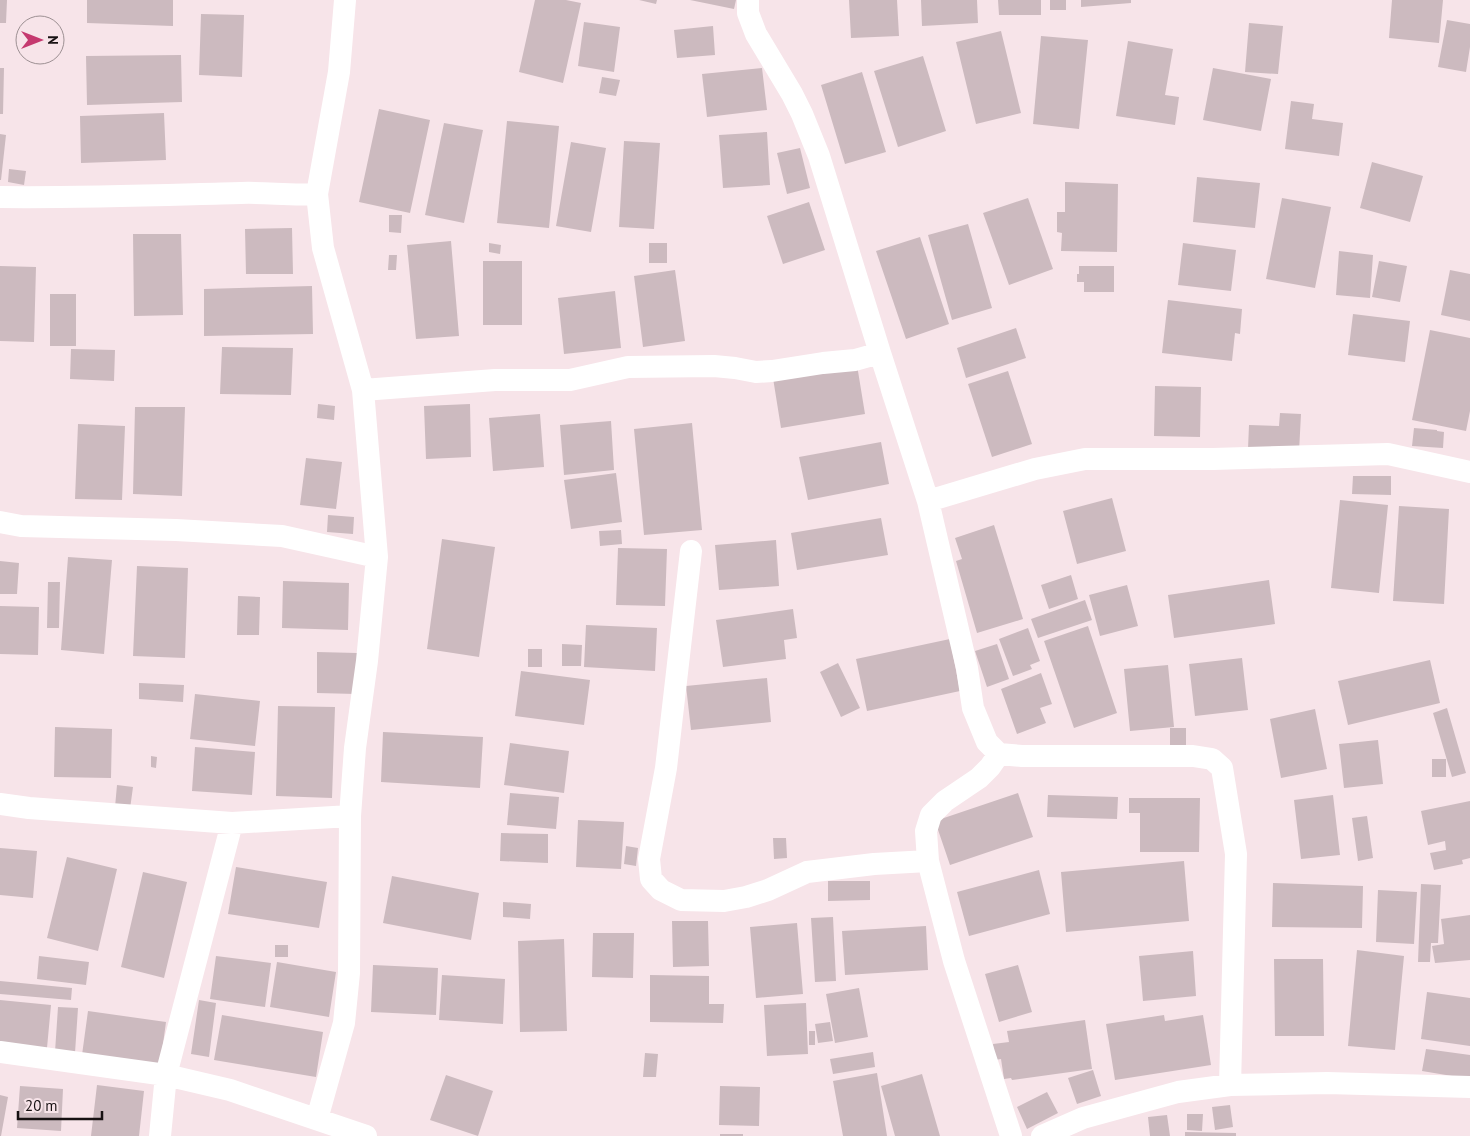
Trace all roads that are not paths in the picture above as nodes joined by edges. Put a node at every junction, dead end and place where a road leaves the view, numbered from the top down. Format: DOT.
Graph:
graph roads {
  1 [pos="345,0"];
  2 [pos="748,0"];
  3 [pos="318,194"];
  4 [pos="0,197"];
  5 [pos="880,353"];
  6 [pos="363,390"];
  7 [pos="1470,472"];
  8 [pos="928,501"];
  9 [pos="0,522"];
  10 [pos="690,551"];
  11 [pos="377,558"];
  12 [pos="999,754"];
  13 [pos="0,804"];
  14 [pos="350,816"];
  15 [pos="232,822"];
  16 [pos="928,861"];
  17 [pos="0,1052"];
  18 [pos="166,1075"];
  19 [pos="1230,1085"];
  20 [pos="1470,1087"];
  21 [pos="316,1119"];
  22 [pos="160,1136"];
  23 [pos="366,1136"];
  24 [pos="1011,1136"];
  25 [pos="1042,1136"];
  1 -- 3 [label="street"];
  2 -- 5 [label="street"];
  3 -- 4 [label="street"];
  3 -- 6 [label="street"];
  5 -- 6 [label="street"];
  5 -- 8 [label="street"];
  6 -- 11 [label="street"];
  7 -- 8 [label="street"];
  8 -- 12 [label="street"];
  9 -- 11 [label="street"];
  10 -- 16 [label="street"];
  11 -- 14 [label="street"];
  12 -- 16 [label="street"];
  12 -- 19 [label="street"];
  13 -- 15 [label="street"];
  14 -- 15 [label="street"];
  14 -- 21 [label="street"];
  15 -- 18 [label="street"];
  16 -- 24 [label="street"];
  17 -- 18 [label="street"];
  18 -- 21 [label="street"];
  18 -- 22 [label="street"];
  19 -- 20 [label="street"];
  19 -- 25 [label="street"];
  21 -- 23 [label="street"];
}
